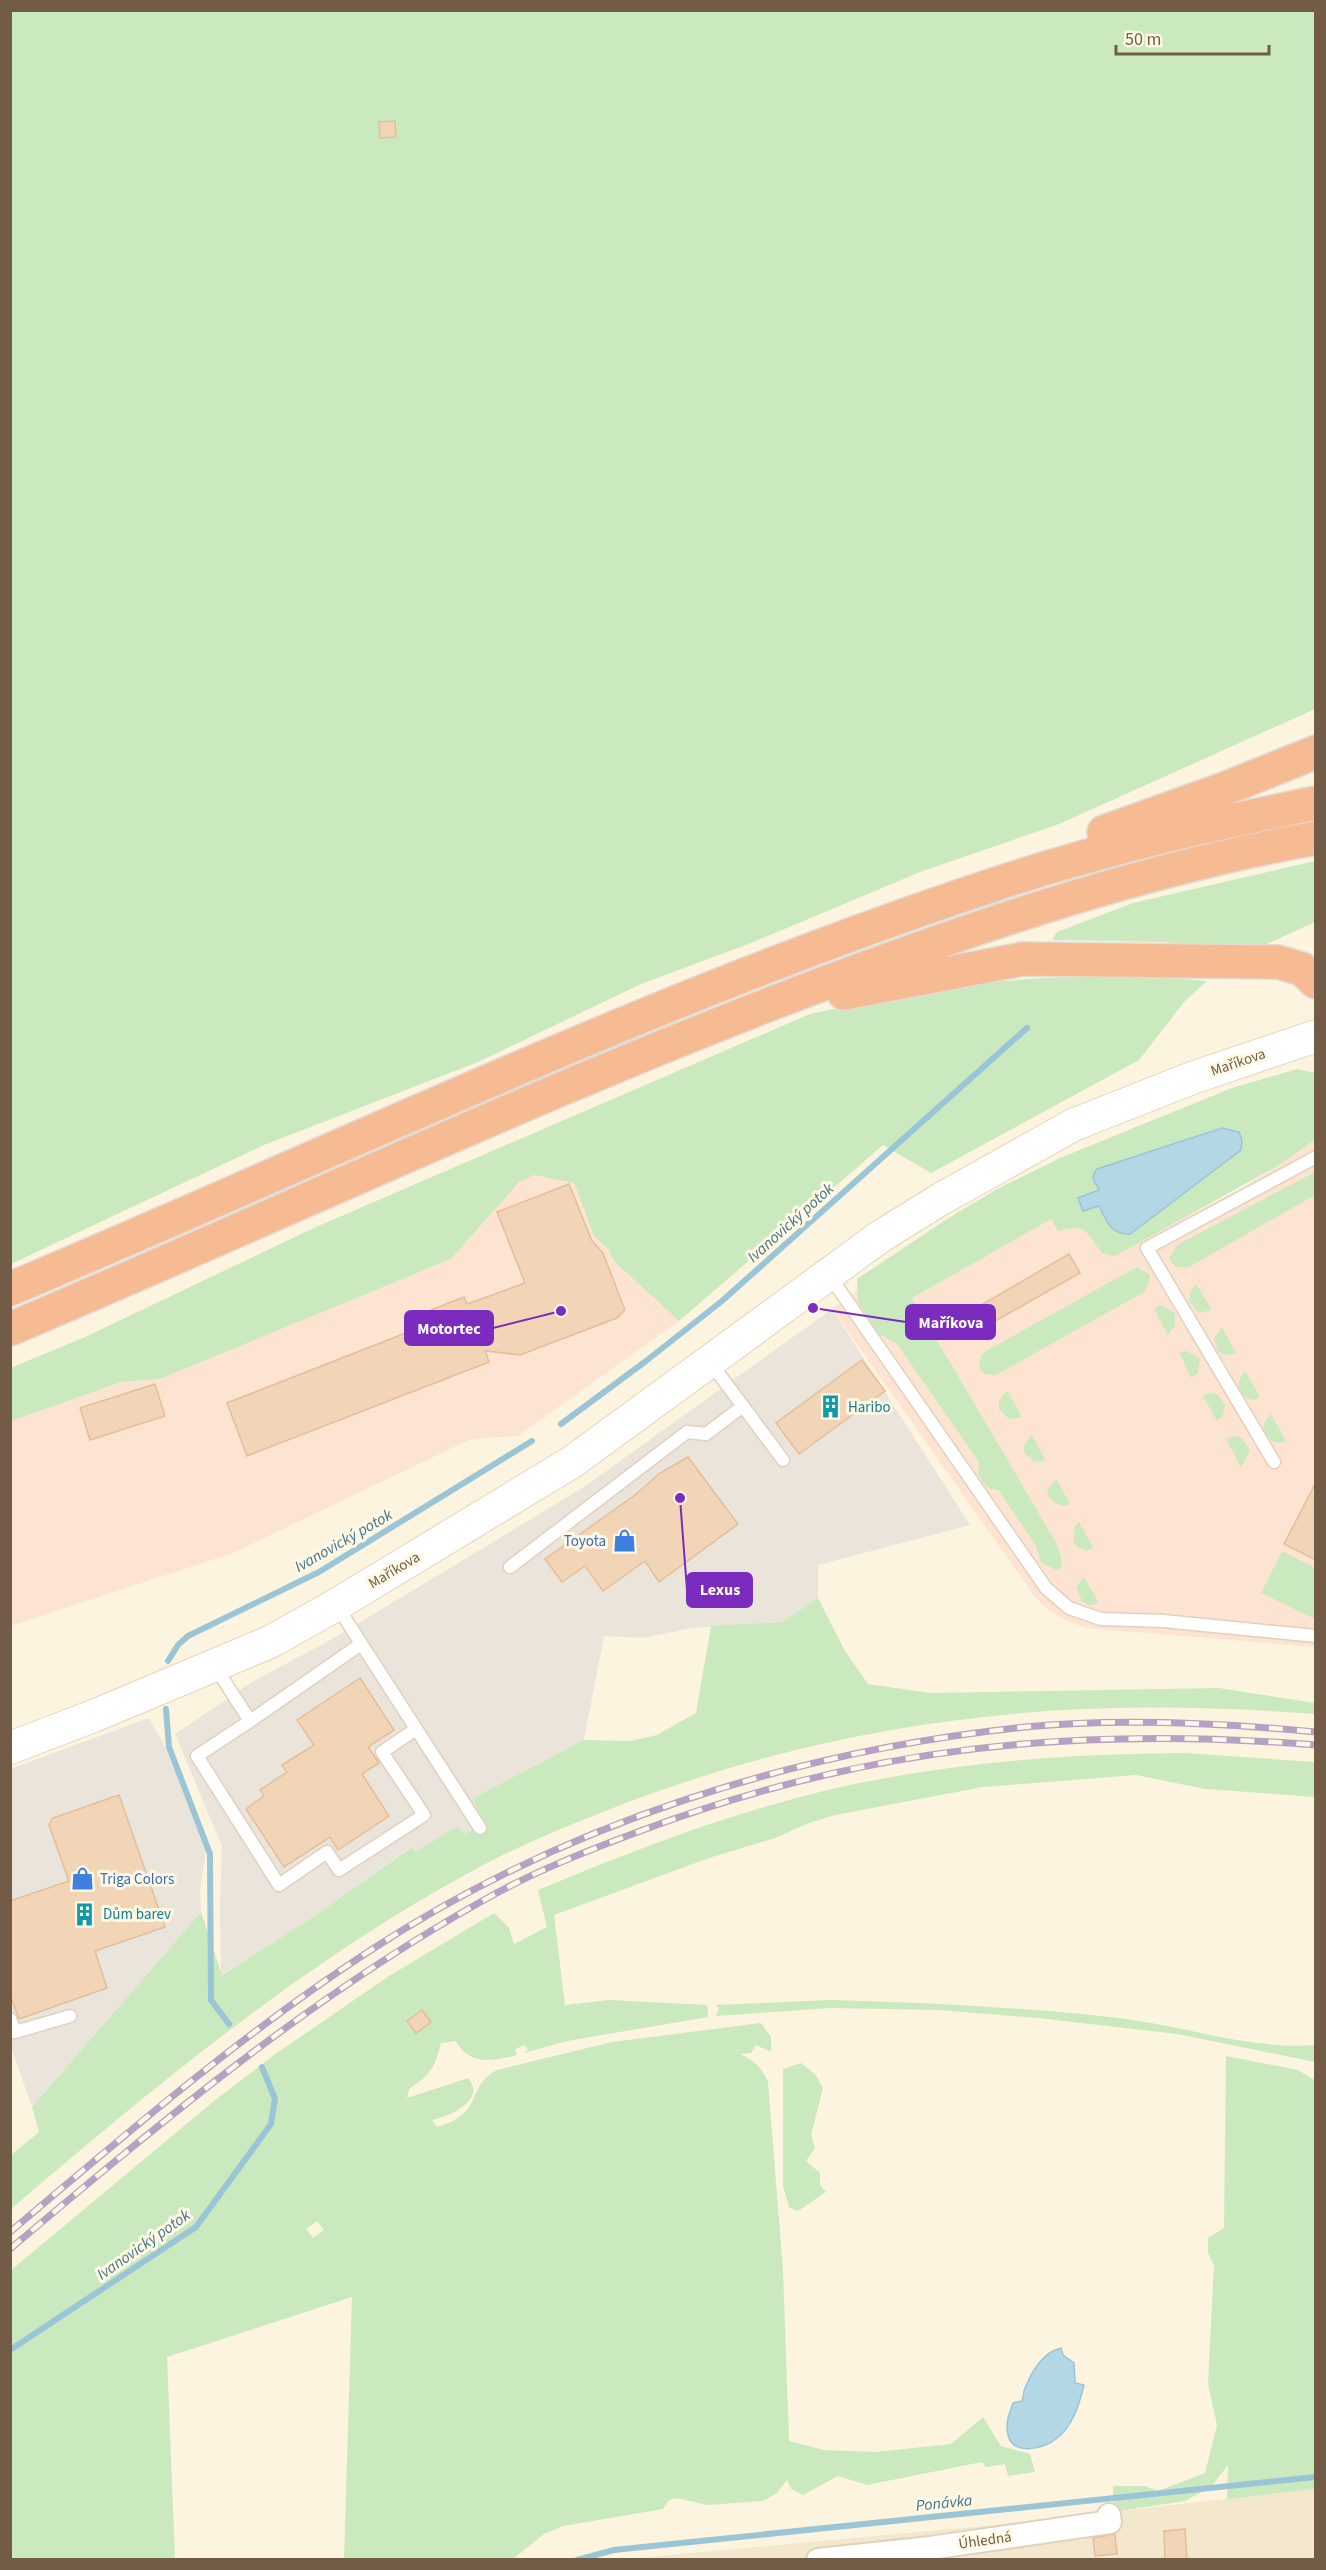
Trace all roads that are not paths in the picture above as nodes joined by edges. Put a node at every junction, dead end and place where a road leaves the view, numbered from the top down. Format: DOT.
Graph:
graph roads {
  1 [pos="1316,752"];
  2 [pos="1316,803"];
  3 [pos="1316,838"];
  4 [pos="998,883"];
  5 [pos="1316,982"];
  6 [pos="753,1010"];
  7 [pos="1316,1036"];
  8 [pos="1316,1157"];
  9 [pos="829,1274"];
  10 [pos="10,1289"];
  11 [pos="10,1329"];
  12 [pos="710,1361"];
  13 [pos="743,1406"];
  14 [pos="783,1460"];
  15 [pos="1274,1462"];
  16 [pos="510,1567"];
  17 [pos="336,1605"];
  18 [pos="1316,1636"];
  19 [pos="361,1644"];
  20 [pos="214,1665"];
  21 [pos="250,1721"];
  22 [pos="416,1729"];
  23 [pos="10,1748"];
  24 [pos="480,1828"];
  25 [pos="70,2016"];
  26 [pos="10,2019"];
  27 [pos="1109,2515"];
  28 [pos="818,2559"];
  1 -- 4 [label="highway"];
  2 -- 4 [label="highway"];
  3 -- 6 [label="highway"];
  4 -- 10 [label="highway"];
  5 -- 6 [label="highway"];
  6 -- 11 [label="highway"];
  7 -- 9 [label="street, Maříkova"];
  8 -- 15 [label="lane"];
  9 -- 12 [label="street, Maříkova"];
  9 -- 18 [label="lane"];
  12 -- 13 [label="lane"];
  12 -- 17 [label="street, Maříkova"];
  13 -- 14 [label="lane"];
  13 -- 16 [label="lane"];
  17 -- 19 [label="lane"];
  17 -- 20 [label="street, Maříkova"];
  19 -- 21 [label="lane"];
  19 -- 22 [label="lane"];
  20 -- 21 [label="lane"];
  20 -- 23 [label="street, Maříkova"];
  21 -- 22 [label="lane"];
  22 -- 24 [label="lane"];
  25 -- 26 [label="lane"];
  27 -- 28 [label="street, Úhledná"];
}
